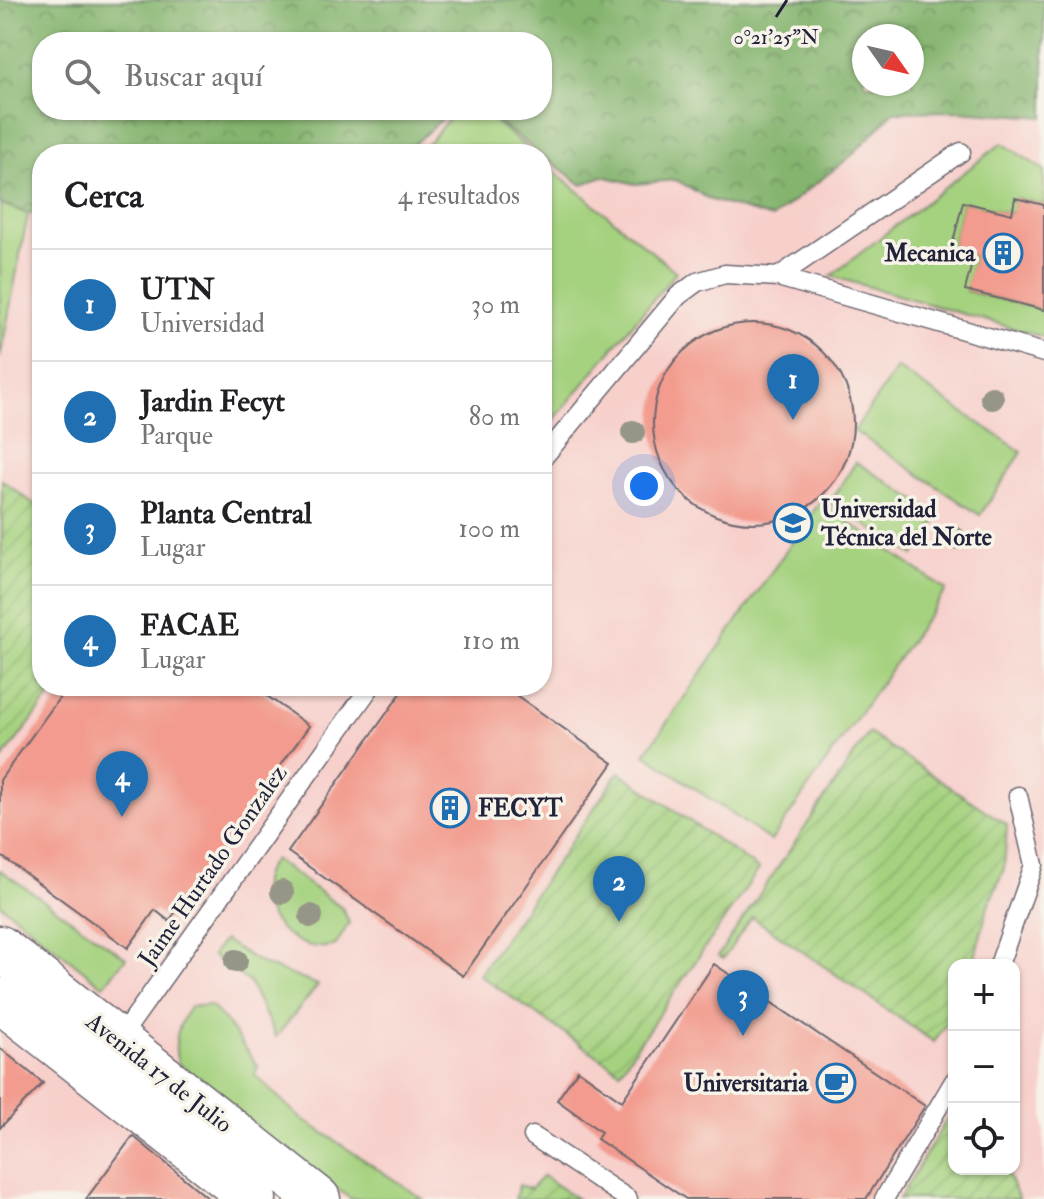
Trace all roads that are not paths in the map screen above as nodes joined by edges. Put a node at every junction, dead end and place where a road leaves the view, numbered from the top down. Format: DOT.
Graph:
graph roads {
  1 [pos="961,152"];
  2 [pos="778,277"];
  3 [pos="1044,353"];
  4 [pos="552,447"];
  5 [pos="364,696"];
  6 [pos="1018,796"];
  7 [pos="1039,861"];
  8 [pos="0,948"];
  9 [pos="1001,959"];
  10 [pos="0,1000"];
  11 [pos="105,1056"];
  12 [pos="948,1091"];
  13 [pos="533,1136"];
  14 [pos="254,1199"];
  15 [pos="318,1199"];
  16 [pos="628,1199"];
  17 [pos="884,1199"];
  1 -- 2 [label="lane"];
  2 -- 3 [label="lane"];
  2 -- 4 [label="lane"];
  5 -- 11 [label="lane, Jaime Hurtado Gonzalez"];
  6 -- 7 [label="lane"];
  7 -- 9 [label="lane"];
  8 -- 11 [label="main road, Avenida 17 de Julio"];
  10 -- 11 [label="main road, Avenida 17 de Julio"];
  11 -- 14 [label="main road, Avenida 17 de Julio"];
  11 -- 15 [label="main road, Avenida 17 de Julio"];
  12 -- 17 [label="lane"];
  13 -- 16 [label="lane"];
}
